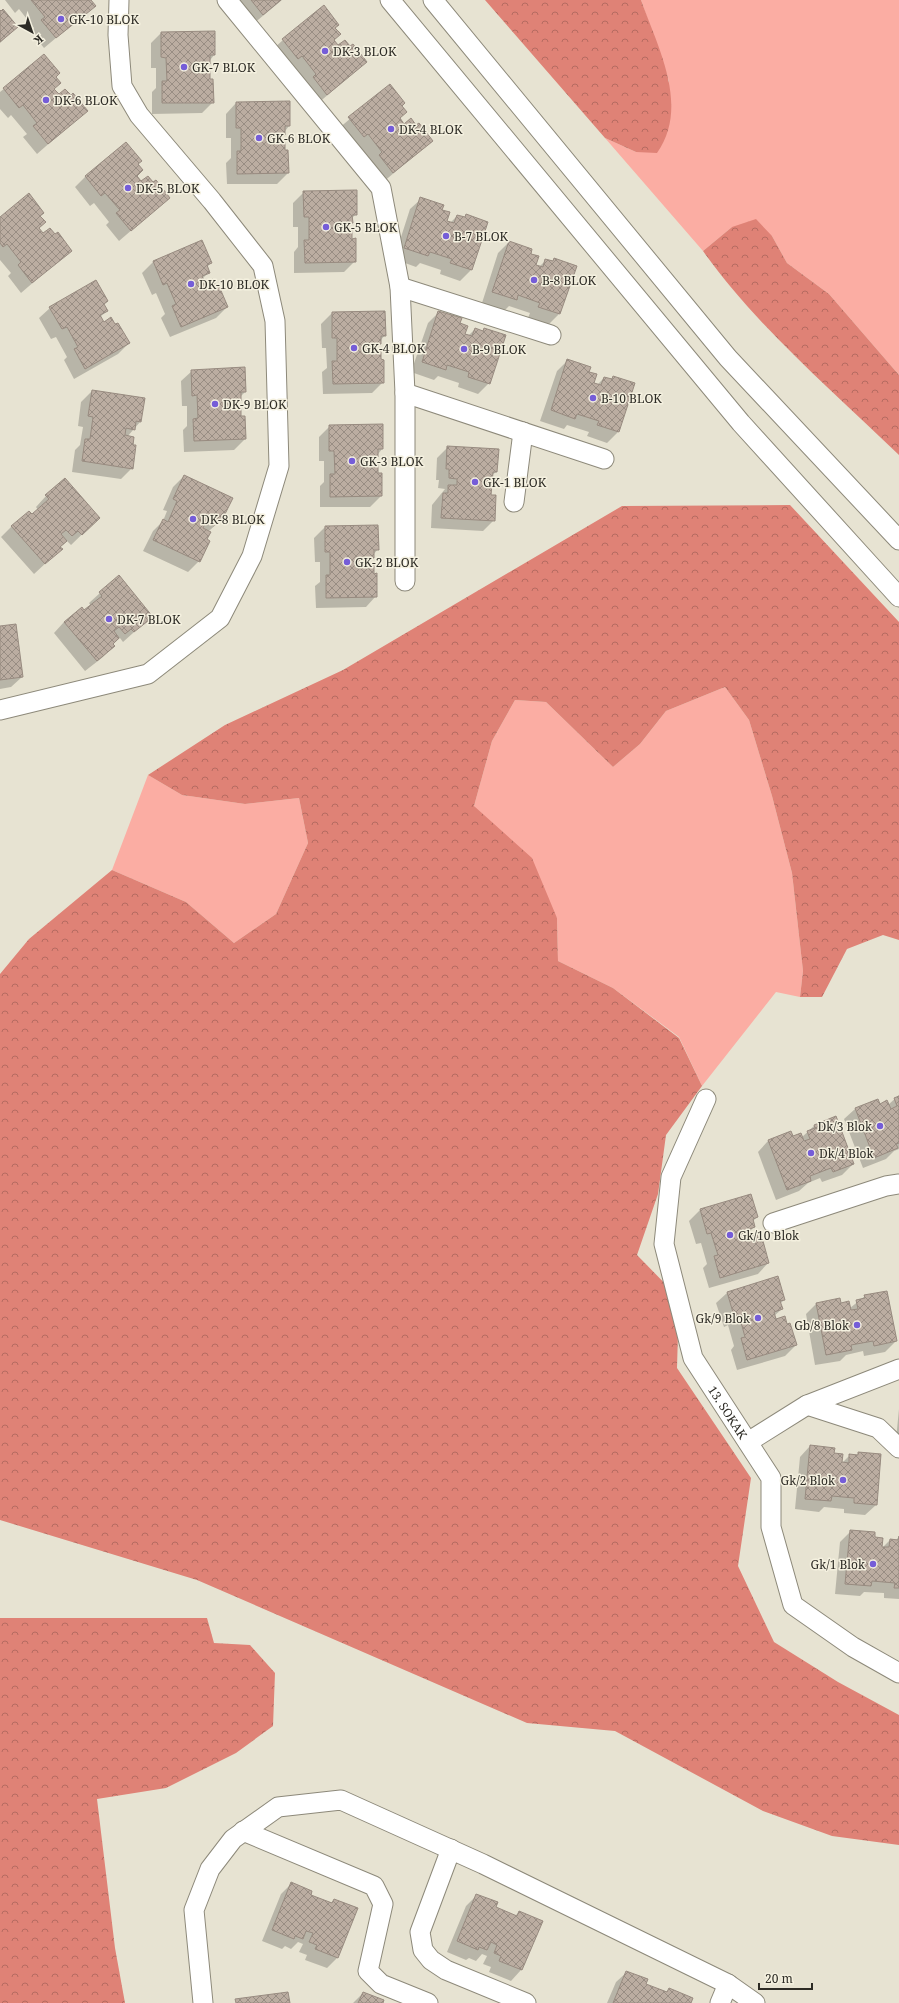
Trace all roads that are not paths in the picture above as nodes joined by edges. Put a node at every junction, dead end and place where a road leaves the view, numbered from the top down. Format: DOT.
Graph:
graph roads {
  1 [pos="119,0"];
  2 [pos="227,0"];
  3 [pos="390,0"];
  4 [pos="433,0"];
  5 [pos="400,287"];
  6 [pos="551,335"];
  7 [pos="405,393"];
  8 [pos="523,432"];
  9 [pos="604,458"];
  10 [pos="514,502"];
  11 [pos="899,540"];
  12 [pos="406,581"];
  13 [pos="899,597"];
  14 [pos="0,710"];
  15 [pos="706,1099"];
  16 [pos="899,1184"];
  17 [pos="773,1223"];
  18 [pos="899,1369"];
  19 [pos="807,1405"];
  20 [pos="748,1442"];
  21 [pos="899,1448"];
  22 [pos="899,1673"];
  23 [pos="243,1832"];
  24 [pos="451,1849"];
  25 [pos="728,1984"];
  26 [pos="203,2003"];
  27 [pos="428,2003"];
  28 [pos="526,2003"];
  29 [pos="720,2003"];
  30 [pos="754,2003"];
  1 -- 14 [label="street"];
  2 -- 5 [label="street"];
  3 -- 13 [label="street"];
  4 -- 11 [label="street"];
  5 -- 6 [label="street"];
  5 -- 7 [label="street"];
  7 -- 8 [label="street"];
  7 -- 12 [label="street"];
  8 -- 9 [label="street"];
  8 -- 10 [label="street"];
  15 -- 20 [label="street, 13. SOKAK"];
  16 -- 17 [label="street"];
  18 -- 19 [label="street"];
  19 -- 20 [label="street"];
  19 -- 21 [label="street"];
  20 -- 22 [label="street, 13. SOKAK"];
  23 -- 24 [label="street"];
  23 -- 26 [label="street"];
  23 -- 27 [label="street"];
  24 -- 25 [label="street"];
  24 -- 28 [label="street"];
  25 -- 29 [label="street"];
  25 -- 30 [label="street"];
}
